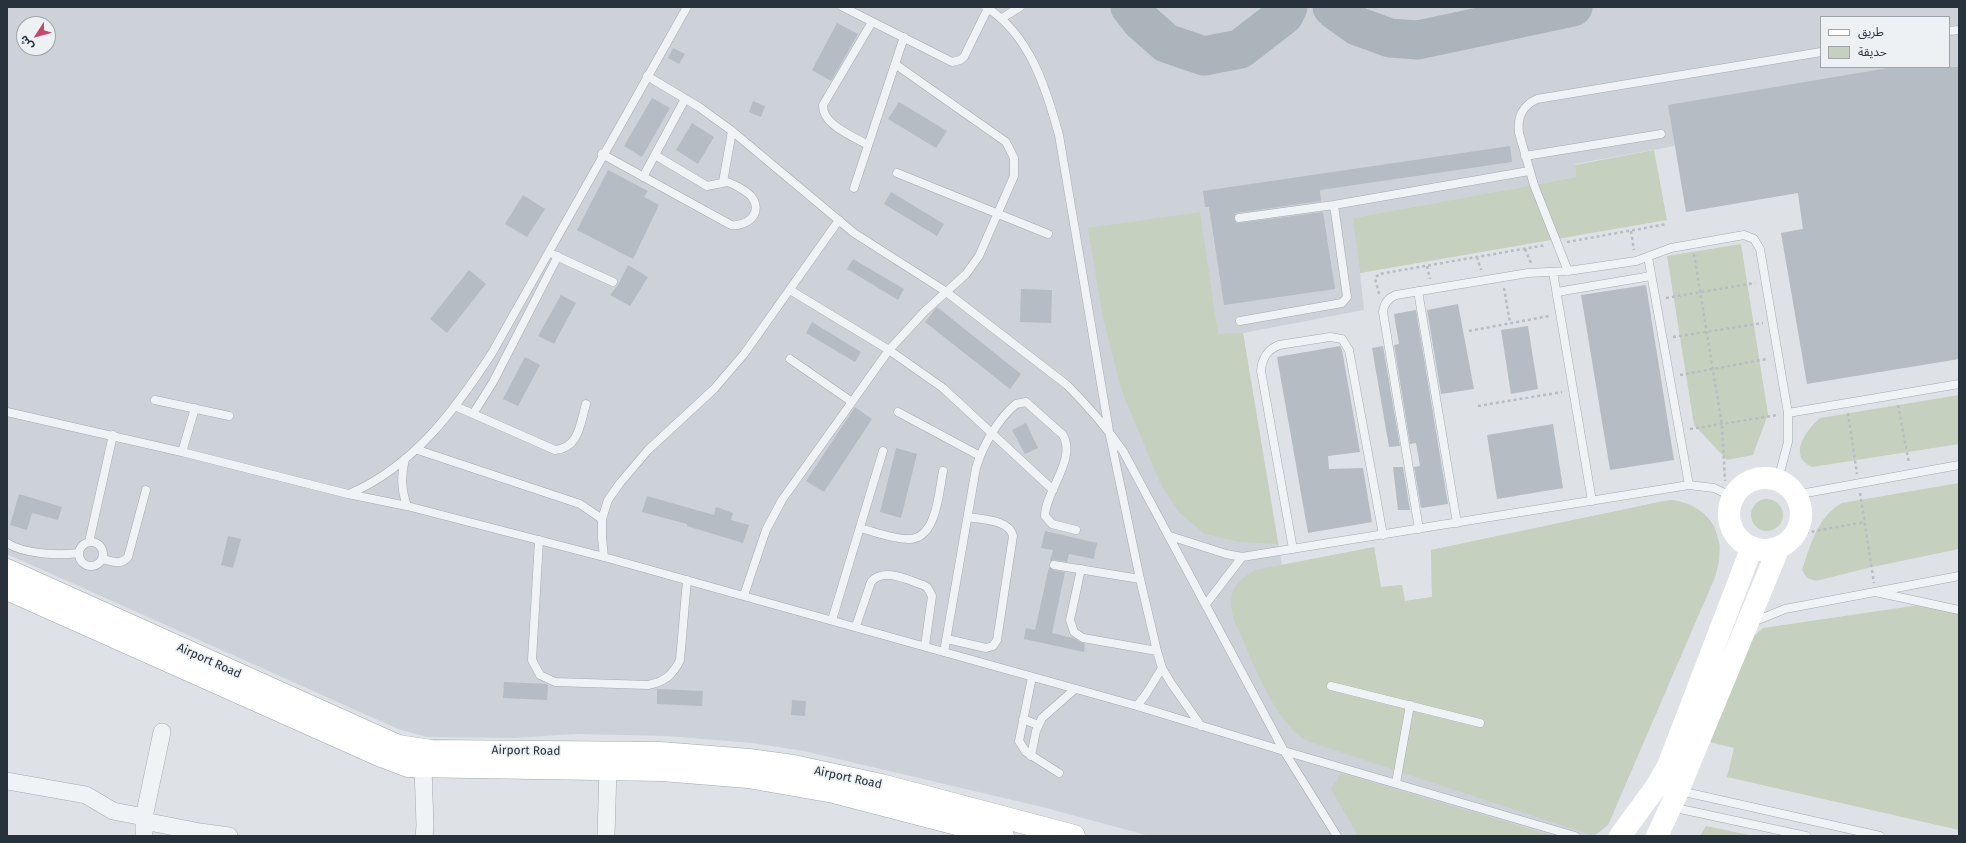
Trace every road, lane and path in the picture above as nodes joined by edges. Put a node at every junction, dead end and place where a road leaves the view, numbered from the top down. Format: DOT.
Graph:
graph roads {
  1 [pos="687,7"];
  2 [pos="844,7"];
  3 [pos="988,8"];
  4 [pos="1016,8"];
  5 [pos="1002,18"];
  6 [pos="872,22"];
  7 [pos="904,37"];
  8 [pos="1820,52"];
  9 [pos="895,64"];
  10 [pos="647,76"];
  11 [pos="685,99"];
  12 [pos="732,131"];
  13 [pos="1661,134"];
  14 [pos="868,145"];
  15 [pos="602,154"];
  16 [pos="655,155"];
  17 [pos="1525,156"];
  18 [pos="1529,171"];
  19 [pos="898,173"];
  20 [pos="643,177"];
  21 [pos="723,182"];
  22 [pos="854,188"];
  23 [pos="1334,205"];
  24 [pos="998,214"];
  25 [pos="1239,218"];
  26 [pos="839,220"];
  27 [pos="1666,224"];
  28 [pos="1631,231"];
  29 [pos="1048,234"];
  30 [pos="1557,243"];
  31 [pos="1692,244"];
  32 [pos="548,252"];
  33 [pos="558,256"];
  34 [pos="1648,257"];
  35 [pos="1636,261"];
  36 [pos="1568,271"];
  37 [pos="1553,272"];
  38 [pos="1651,276"];
  39 [pos="1502,277"];
  40 [pos="1765,281"];
  41 [pos="613,282"];
  42 [pos="790,290"];
  43 [pos="946,291"];
  44 [pos="1418,291"];
  45 [pos="1557,292"];
  46 [pos="1700,292"];
  47 [pos="1655,300"];
  48 [pos="1383,312"];
  49 [pos="1560,314"];
  50 [pos="1240,321"];
  51 [pos="1772,322"];
  52 [pos="1510,323"];
  53 [pos="1469,331"];
  54 [pos="1707,332"];
  55 [pos="1663,339"];
  56 [pos="889,350"];
  57 [pos="1778,357"];
  58 [pos="790,359"];
  59 [pos="1713,369"];
  60 [pos="1670,377"];
  61 [pos="1959,384"];
  62 [pos="1573,390"];
  63 [pos="1896,395"];
  64 [pos="155,400"];
  65 [pos="852,402"];
  66 [pos="1846,403"];
  67 [pos="586,404"];
  68 [pos="455,406"];
  69 [pos="1478,406"];
  70 [pos="195,408"];
  71 [pos="7,412"];
  72 [pos="898,412"];
  73 [pos="1788,413"];
  74 [pos="473,414"];
  75 [pos="229,416"];
  76 [pos="1722,425"];
  77 [pos="1109,431"];
  78 [pos="1680,431"];
  79 [pos="993,433"];
  80 [pos="113,436"];
  81 [pos="418,450"];
  82 [pos="883,451"];
  83 [pos="182,452"];
  84 [pos="980,456"];
  85 [pos="405,459"];
  86 [pos="1959,465"];
  87 [pos="943,470"];
  88 [pos="1911,474"];
  89 [pos="1778,480"];
  90 [pos="1858,483"];
  91 [pos="1689,485"];
  92 [pos="146,490"];
  93 [pos="1053,490"];
  94 [pos="348,494"];
  95 [pos="1729,495"];
  96 [pos="1795,495"];
  97 [pos="1592,500"];
  98 [pos="407,506"];
  99 [pos="968,517"];
  100 [pos="602,519"];
  101 [pos="1864,522"];
  102 [pos="1457,523"];
  103 [pos="860,528"];
  104 [pos="1419,529"];
  105 [pos="1076,530"];
  106 [pos="1383,535"];
  107 [pos="1170,536"];
  108 [pos="539,540"];
  109 [pos="1786,541"];
  110 [pos="89,542"];
  111 [pos="7,543"];
  112 [pos="1752,547"];
  113 [pos="1293,549"];
  114 [pos="78,553"];
  115 [pos="604,557"];
  116 [pos="1242,557"];
  117 [pos="102,559"];
  118 [pos="1054,565"];
  119 [pos="1081,569"];
  120 [pos="7,570"];
  121 [pos="1959,576"];
  122 [pos="1140,579"];
  123 [pos="688,580"];
  124 [pos="7,589"];
  125 [pos="1875,592"];
  126 [pos="744,596"];
  127 [pos="1206,604"];
  128 [pos="1959,610"];
  129 [pos="832,620"];
  130 [pos="856,626"];
  131 [pos="1746,626"];
  132 [pos="947,639"];
  133 [pos="925,646"];
  134 [pos="944,652"];
  135 [pos="1157,652"];
  136 [pos="1162,668"];
  137 [pos="1032,676"];
  138 [pos="1331,686"];
  139 [pos="1075,688"];
  140 [pos="1410,705"];
  141 [pos="1137,706"];
  142 [pos="1023,719"];
  143 [pos="1480,723"];
  144 [pos="1038,725"];
  145 [pos="1201,726"];
  146 [pos="162,732"];
  147 [pos="1284,751"];
  148 [pos="1032,756"];
  149 [pos="468,759"];
  150 [pos="423,767"];
  151 [pos="608,769"];
  152 [pos="1059,774"];
  153 [pos="7,781"];
  154 [pos="1396,783"];
  155 [pos="1674,799"];
  156 [pos="144,824"];
  157 [pos="230,836"];
  158 [pos="424,836"];
  159 [pos="606,836"];
  160 [pos="1003,836"];
  161 [pos="1074,836"];
  162 [pos="1337,836"];
  163 [pos="1575,836"];
  164 [pos="1620,836"];
  165 [pos="1657,836"];
  166 [pos="1806,836"];
  167 [pos="1880,836"];
  1 -- 10 [label="lane"];
  2 -- 6 [label="lane"];
  3 -- 5 [label="lane"];
  3 -- 7 [label="lane"];
  4 -- 5 [label="lane"];
  5 -- 77 [label="lane"];
  6 -- 7 [label="lane"];
  6 -- 14 [label="lane"];
  7 -- 9 [label="lane"];
  8 -- 17 [label="lane"];
  9 -- 14 [label="lane"];
  9 -- 24 [label="lane"];
  10 -- 11 [label="lane"];
  10 -- 15 [label="lane"];
  11 -- 12 [label="lane"];
  11 -- 16 [label="lane"];
  12 -- 21 [label="lane"];
  12 -- 26 [label="lane"];
  13 -- 17 [label="lane"];
  14 -- 22 [label="lane"];
  15 -- 20 [label="lane"];
  15 -- 32 [label="lane"];
  16 -- 20 [label="lane"];
  16 -- 21 [label="lane"];
  17 -- 18 [label="lane"];
  18 -- 23 [label="lane"];
  18 -- 30 [label="lane"];
  19 -- 24 [label="lane"];
  20 -- 21 [label="lane"];
  23 -- 25 [label="lane"];
  23 -- 50 [label="lane"];
  24 -- 29 [label="lane"];
  24 -- 43 [label="lane"];
  26 -- 42 [label="lane"];
  26 -- 43 [label="lane"];
  27 -- 28 [label="path"];
  28 -- 30 [label="path"];
  28 -- 35 [label="path"];
  30 -- 36 [label="lane"];
  30 -- 48 [label="path"];
  31 -- 34 [label="lane"];
  31 -- 40 [label="lane"];
  31 -- 46 [label="path"];
  32 -- 33 [label="lane"];
  32 -- 68 [label="lane"];
  33 -- 41 [label="lane"];
  33 -- 74 [label="lane"];
  34 -- 35 [label="lane"];
  34 -- 38 [label="lane"];
  35 -- 36 [label="lane"];
  36 -- 37 [label="lane"];
  37 -- 39 [label="lane"];
  37 -- 45 [label="lane"];
  38 -- 45 [label="lane"];
  38 -- 47 [label="lane"];
  39 -- 44 [label="lane"];
  39 -- 52 [label="path"];
  40 -- 46 [label="path"];
  40 -- 51 [label="lane"];
  42 -- 56 [label="lane"];
  42 -- 100 [label="lane"];
  43 -- 56 [label="lane"];
  43 -- 77 [label="lane"];
  44 -- 48 [label="lane"];
  44 -- 102 [label="lane"];
  45 -- 49 [label="lane"];
  46 -- 47 [label="path"];
  46 -- 54 [label="path"];
  47 -- 55 [label="lane"];
  48 -- 104 [label="lane"];
  49 -- 52 [label="path"];
  49 -- 62 [label="lane"];
  51 -- 54 [label="path"];
  51 -- 57 [label="lane"];
  52 -- 53 [label="path"];
  54 -- 55 [label="path"];
  54 -- 59 [label="path"];
  55 -- 60 [label="lane"];
  56 -- 65 [label="lane"];
  56 -- 79 [label="lane"];
  57 -- 59 [label="path"];
  57 -- 73 [label="lane"];
  58 -- 65 [label="lane"];
  59 -- 60 [label="path"];
  59 -- 76 [label="path"];
  60 -- 78 [label="lane"];
  61 -- 63 [label="lane"];
  62 -- 69 [label="path"];
  62 -- 97 [label="lane"];
  63 -- 66 [label="lane"];
  63 -- 88 [label="path"];
  64 -- 70 [label="lane"];
  65 -- 126 [label="lane"];
  66 -- 73 [label="lane"];
  66 -- 90 [label="path"];
  67 -- 74 [label="lane"];
  68 -- 74 [label="lane"];
  68 -- 81 [label="lane"];
  70 -- 75 [label="lane"];
  70 -- 83 [label="lane"];
  71 -- 80 [label="lane"];
  72 -- 84 [label="lane"];
  73 -- 76 [label="path"];
  73 -- 89 [label="lane"];
  76 -- 78 [label="path"];
  76 -- 95 [label="path"];
  77 -- 107 [label="lane"];
  77 -- 122 [label="lane"];
  78 -- 91 [label="lane"];
  79 -- 84 [label="lane"];
  79 -- 93 [label="lane"];
  79 -- 93 [label="lane"];
  80 -- 83 [label="lane"];
  80 -- 110 [label="lane"];
  81 -- 85 [label="lane"];
  81 -- 100 [label="lane"];
  82 -- 103 [label="lane"];
  83 -- 94 [label="lane"];
  84 -- 99 [label="lane"];
  85 -- 94 [label="lane"];
  85 -- 98 [label="lane"];
  86 -- 88 [label="lane"];
  87 -- 103 [label="lane"];
  88 -- 90 [label="lane"];
  89 -- 95 [label="main road"];
  89 -- 96 [label="main road"];
  90 -- 96 [label="lane"];
  90 -- 101 [label="path"];
  91 -- 95 [label="lane"];
  91 -- 97 [label="lane"];
  92 -- 117 [label="lane"];
  93 -- 105 [label="lane"];
  94 -- 98 [label="lane"];
  95 -- 112 [label="main road"];
  96 -- 109 [label="main road"];
  97 -- 102 [label="lane"];
  98 -- 108 [label="lane"];
  99 -- 132 [label="lane"];
  99 -- 132 [label="lane"];
  100 -- 115 [label="lane"];
  101 -- 109 [label="path"];
  101 -- 125 [label="path"];
  102 -- 104 [label="lane"];
  103 -- 129 [label="lane"];
  104 -- 106 [label="lane"];
  106 -- 113 [label="lane"];
  106 -- 113 [label="lane"];
  107 -- 116 [label="lane"];
  107 -- 127 [label="lane"];
  108 -- 115 [label="lane"];
  108 -- 123 [label="lane"];
  109 -- 112 [label="main road"];
  109 -- 131 [label="main road"];
  110 -- 114 [label="lane"];
  110 -- 117 [label="lane"];
  111 -- 114 [label="lane"];
  112 -- 164 [label="main road"];
  113 -- 116 [label="lane"];
  114 -- 117 [label="lane"];
  115 -- 123 [label="lane"];
  116 -- 127 [label="lane"];
  118 -- 119 [label="lane"];
  119 -- 122 [label="lane"];
  119 -- 135 [label="lane"];
  120 -- 149 [label="main road, Airport Road"];
  121 -- 125 [label="lane"];
  122 -- 135 [label="lane"];
  123 -- 126 [label="lane"];
  124 -- 150 [label="main road, Airport Road"];
  125 -- 128 [label="lane"];
  125 -- 131 [label="lane"];
  126 -- 129 [label="lane"];
  127 -- 147 [label="lane"];
  129 -- 130 [label="lane"];
  130 -- 133 [label="lane"];
  130 -- 133 [label="lane"];
  131 -- 155 [label="main road"];
  132 -- 134 [label="lane"];
  133 -- 134 [label="lane"];
  134 -- 137 [label="lane"];
  135 -- 136 [label="lane"];
  136 -- 141 [label="lane"];
  136 -- 145 [label="lane"];
  137 -- 139 [label="lane"];
  137 -- 142 [label="lane"];
  138 -- 140 [label="lane"];
  139 -- 141 [label="lane"];
  139 -- 144 [label="lane"];
  140 -- 143 [label="lane"];
  140 -- 154 [label="lane"];
  141 -- 145 [label="lane"];
  142 -- 144 [label="lane"];
  142 -- 148 [label="lane"];
  144 -- 148 [label="lane"];
  145 -- 147 [label="lane"];
  146 -- 156 [label="street"];
  147 -- 154 [label="lane"];
  147 -- 162 [label="lane"];
  148 -- 152 [label="lane"];
  149 -- 150 [label="main road, Airport Road"];
  149 -- 151 [label="main road, Airport Road"];
  149 -- 161 [label="main road, Airport Road"];
  150 -- 158 [label="street"];
  151 -- 159 [label="street"];
  151 -- 160 [label="main road, Airport Road"];
  153 -- 156 [label="street"];
  154 -- 163 [label="lane"];
  155 -- 165 [label="main road"];
  155 -- 166 [label="lane"];
  155 -- 167 [label="lane"];
  156 -- 157 [label="street"];
}
